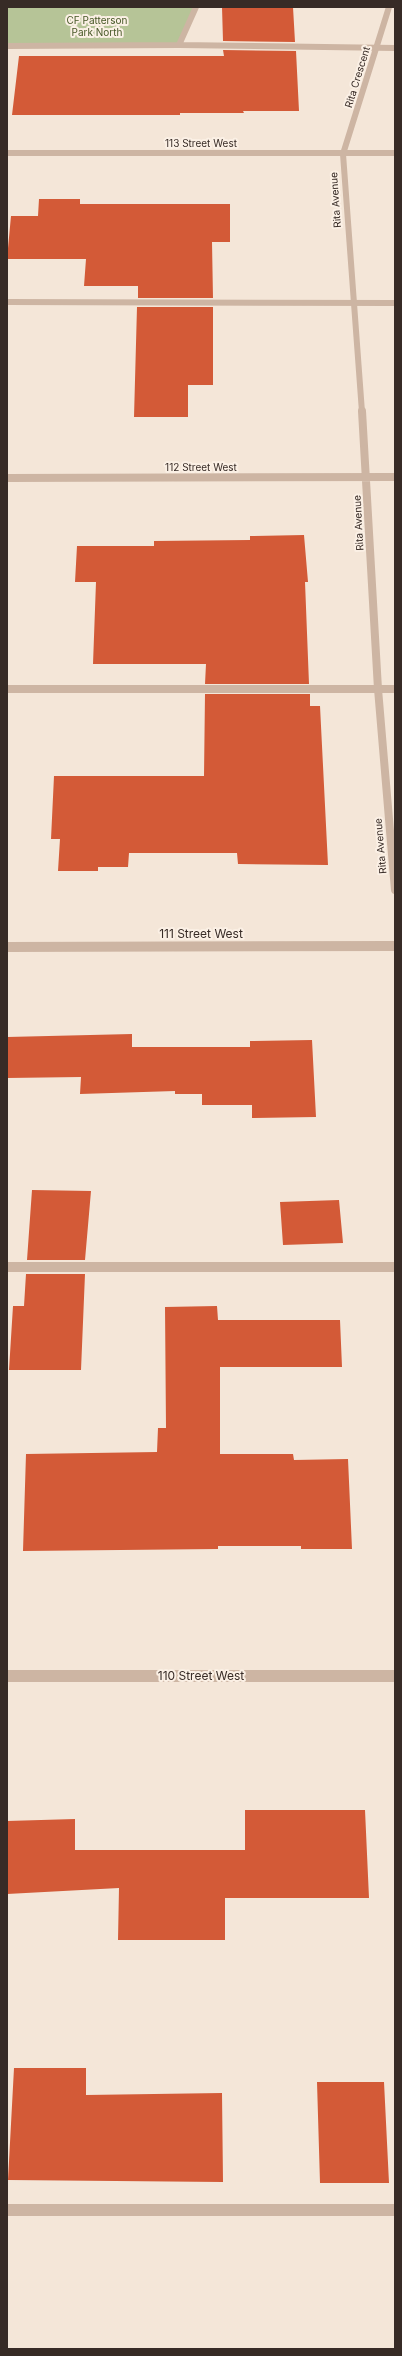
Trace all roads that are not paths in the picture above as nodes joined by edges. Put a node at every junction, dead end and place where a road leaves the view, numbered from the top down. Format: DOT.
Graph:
graph roads {
  1 [pos="196,7"];
  2 [pos="389,7"];
  3 [pos="179,45"];
  4 [pos="7,46"];
  5 [pos="377,47"];
  6 [pos="395,48"];
  7 [pos="7,153"];
  8 [pos="395,153"];
  9 [pos="343,154"];
  10 [pos="7,302"];
  11 [pos="354,303"];
  12 [pos="395,303"];
  13 [pos="367,477"];
  14 [pos="395,477"];
  15 [pos="7,478"];
  16 [pos="7,689"];
  17 [pos="378,689"];
  18 [pos="395,689"];
  19 [pos="395,890"];
  20 [pos="395,946"];
  21 [pos="7,947"];
  22 [pos="7,1267"];
  23 [pos="395,1267"];
  24 [pos="7,1676"];
  25 [pos="395,1676"];
  26 [pos="7,2210"];
  27 [pos="395,2210"];
  1 -- 3 [label="street"];
  2 -- 5 [label="street, Rita Crescent"];
  3 -- 4 [label="street"];
  3 -- 5 [label="street"];
  5 -- 6 [label="street"];
  5 -- 9 [label="street, Rita Crescent"];
  7 -- 9 [label="street, 113 Street West"];
  8 -- 9 [label="street, 113 Street West"];
  9 -- 11 [label="street, Rita Avenue"];
  10 -- 11 [label="street"];
  11 -- 12 [label="street"];
  11 -- 13 [label="street, Rita Avenue"];
  13 -- 14 [label="street, 112 Street West"];
  13 -- 15 [label="street, 112 Street West"];
  13 -- 17 [label="street, Rita Avenue"];
  16 -- 17 [label="street"];
  17 -- 18 [label="street"];
  17 -- 19 [label="street, Rita Avenue"];
  20 -- 21 [label="street, 111 Street West"];
  22 -- 23 [label="street"];
  24 -- 25 [label="street, 110 Street West"];
  26 -- 27 [label="street"];
}
